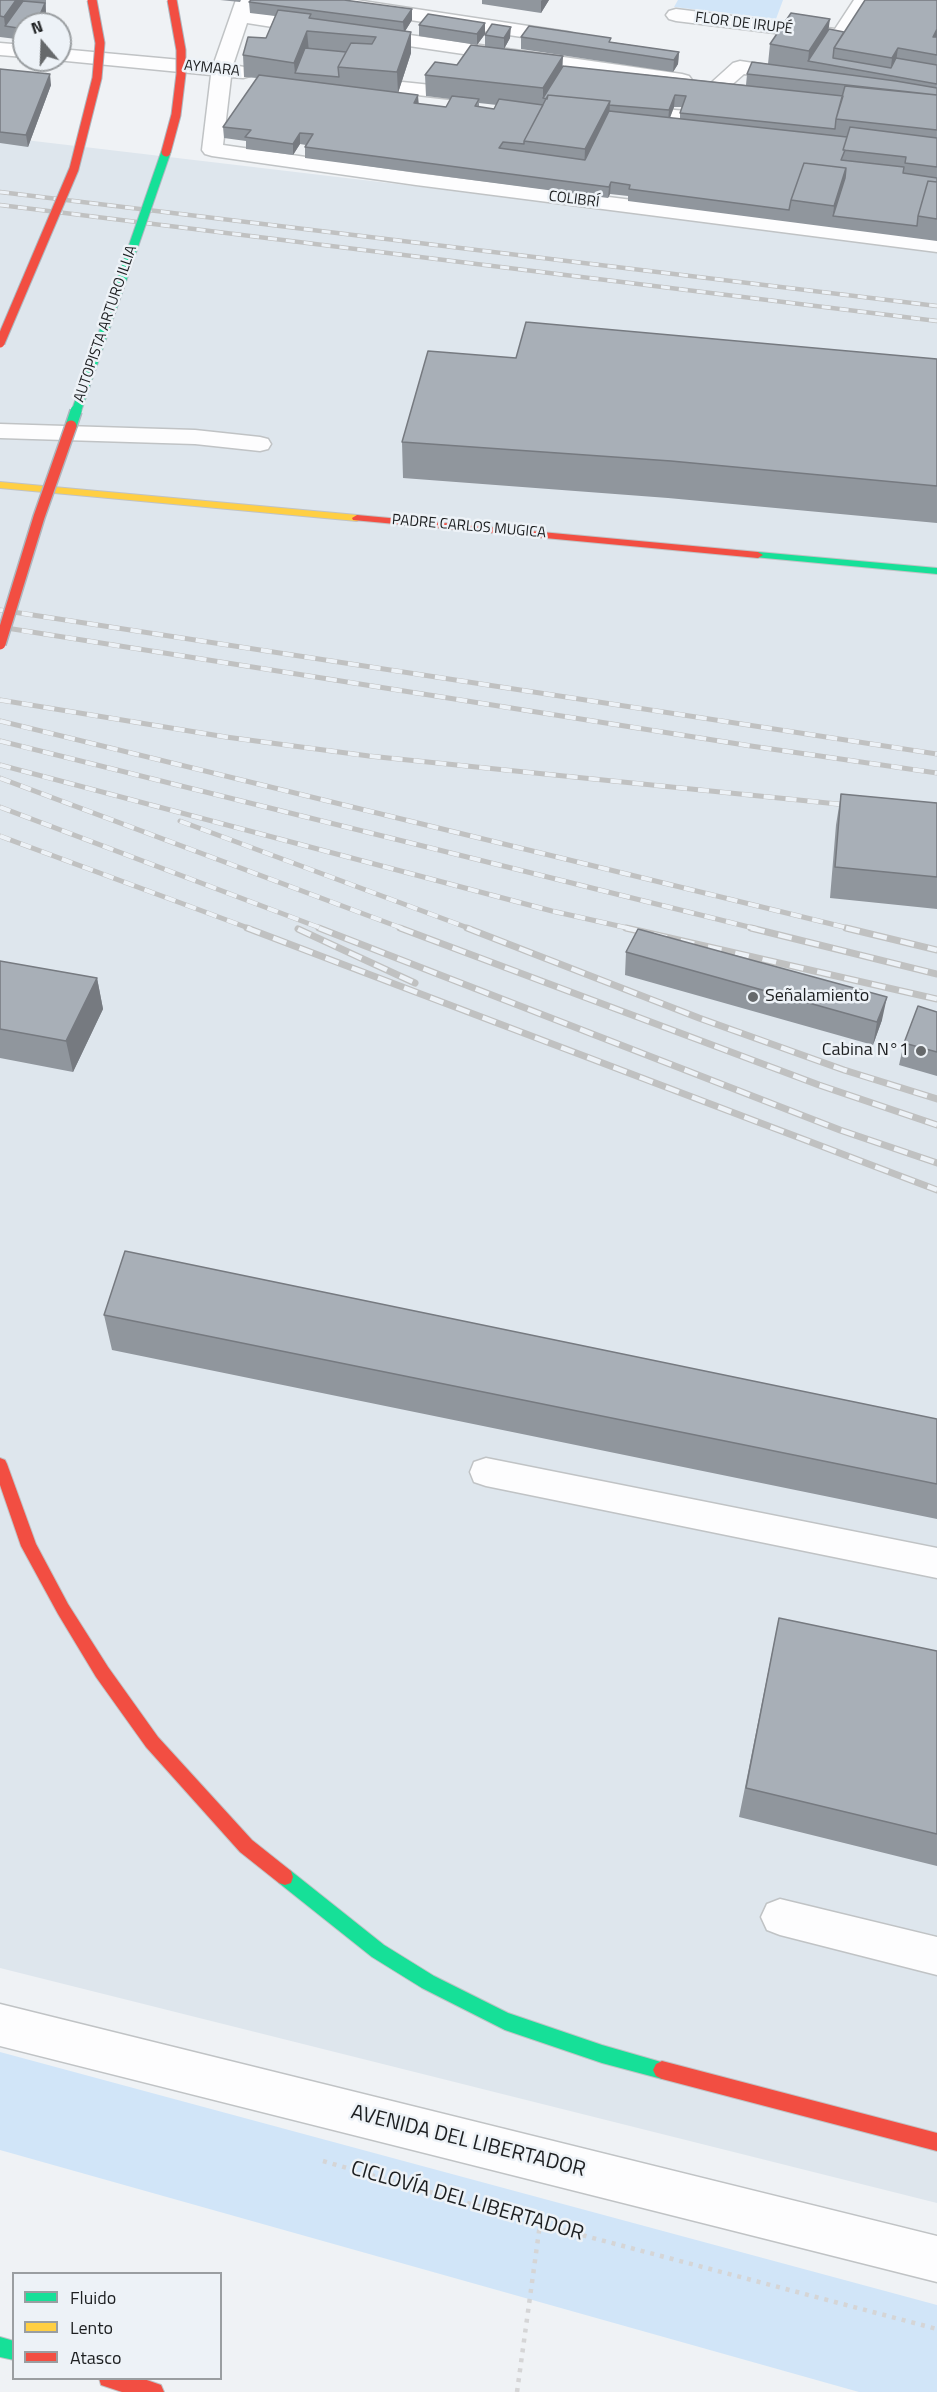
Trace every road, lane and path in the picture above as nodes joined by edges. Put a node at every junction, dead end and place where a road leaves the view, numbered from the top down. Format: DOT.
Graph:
graph roads {
  1 [pos="92,0"];
  2 [pos="172,0"];
  3 [pos="318,0"];
  4 [pos="863,0"];
  5 [pos="243,8"];
  6 [pos="676,15"];
  7 [pos="583,40"];
  8 [pos="72,56"];
  9 [pos="222,70"];
  10 [pos="258,73"];
  11 [pos="329,81"];
  12 [pos="719,86"];
  13 [pos="742,88"];
  14 [pos="776,92"];
  15 [pos="495,98"];
  16 [pos="601,109"];
  17 [pos="741,123"];
  18 [pos="937,244"];
  19 [pos="0,343"];
  20 [pos="0,431"];
  21 [pos="260,444"];
  22 [pos="0,485"];
  23 [pos="937,571"];
  24 [pos="0,644"];
  25 [pos="0,1464"];
  26 [pos="486,1472"];
  27 [pos="937,1563"];
  28 [pos="780,1917"];
  29 [pos="937,1956"];
  30 [pos="0,2025"];
  31 [pos="937,2142"];
  32 [pos="321,2160"];
  33 [pos="540,2224"];
  34 [pos="937,2259"];
  35 [pos="937,2329"];
  36 [pos="112,2380"];
  37 [pos="154,2392"];
  38 [pos="517,2392"];
  1 -- 19 [label="main road, bridge"];
  2 -- 24 [label="main road, AUTOPISTA ARTURO ILLIA, bridge"];
  3 -- 7 [label="street"];
  4 -- 6 [label="street, FLOR DE IRUPÉ"];
  5 -- 9 [label="street"];
  5 -- 12 [label="street"];
  8 -- 9 [label="street, AYMARA"];
  9 -- 10 [label="street, AYMARA"];
  9 -- 18 [label="street, COLIBRÍ"];
  11 -- 15 [label="street"];
  12 -- 13 [label="street"];
  12 -- 14 [label="street"];
  16 -- 17 [label="street"];
  20 -- 21 [label="lane"];
  22 -- 23 [label="main road, PADRE CARLOS MUGICA"];
  25 -- 31 [label="main road"];
  26 -- 27 [label="lane"];
  28 -- 29 [label="lane"];
  30 -- 34 [label="street, AVENIDA DEL LIBERTADOR"];
  32 -- 33 [label="path, CICLOVÍA DEL LIBERTADOR"];
  33 -- 35 [label="path, CICLOVÍA DEL LIBERTADOR"];
  33 -- 38 [label="path"];
  36 -- 37 [label="main road"];
}
